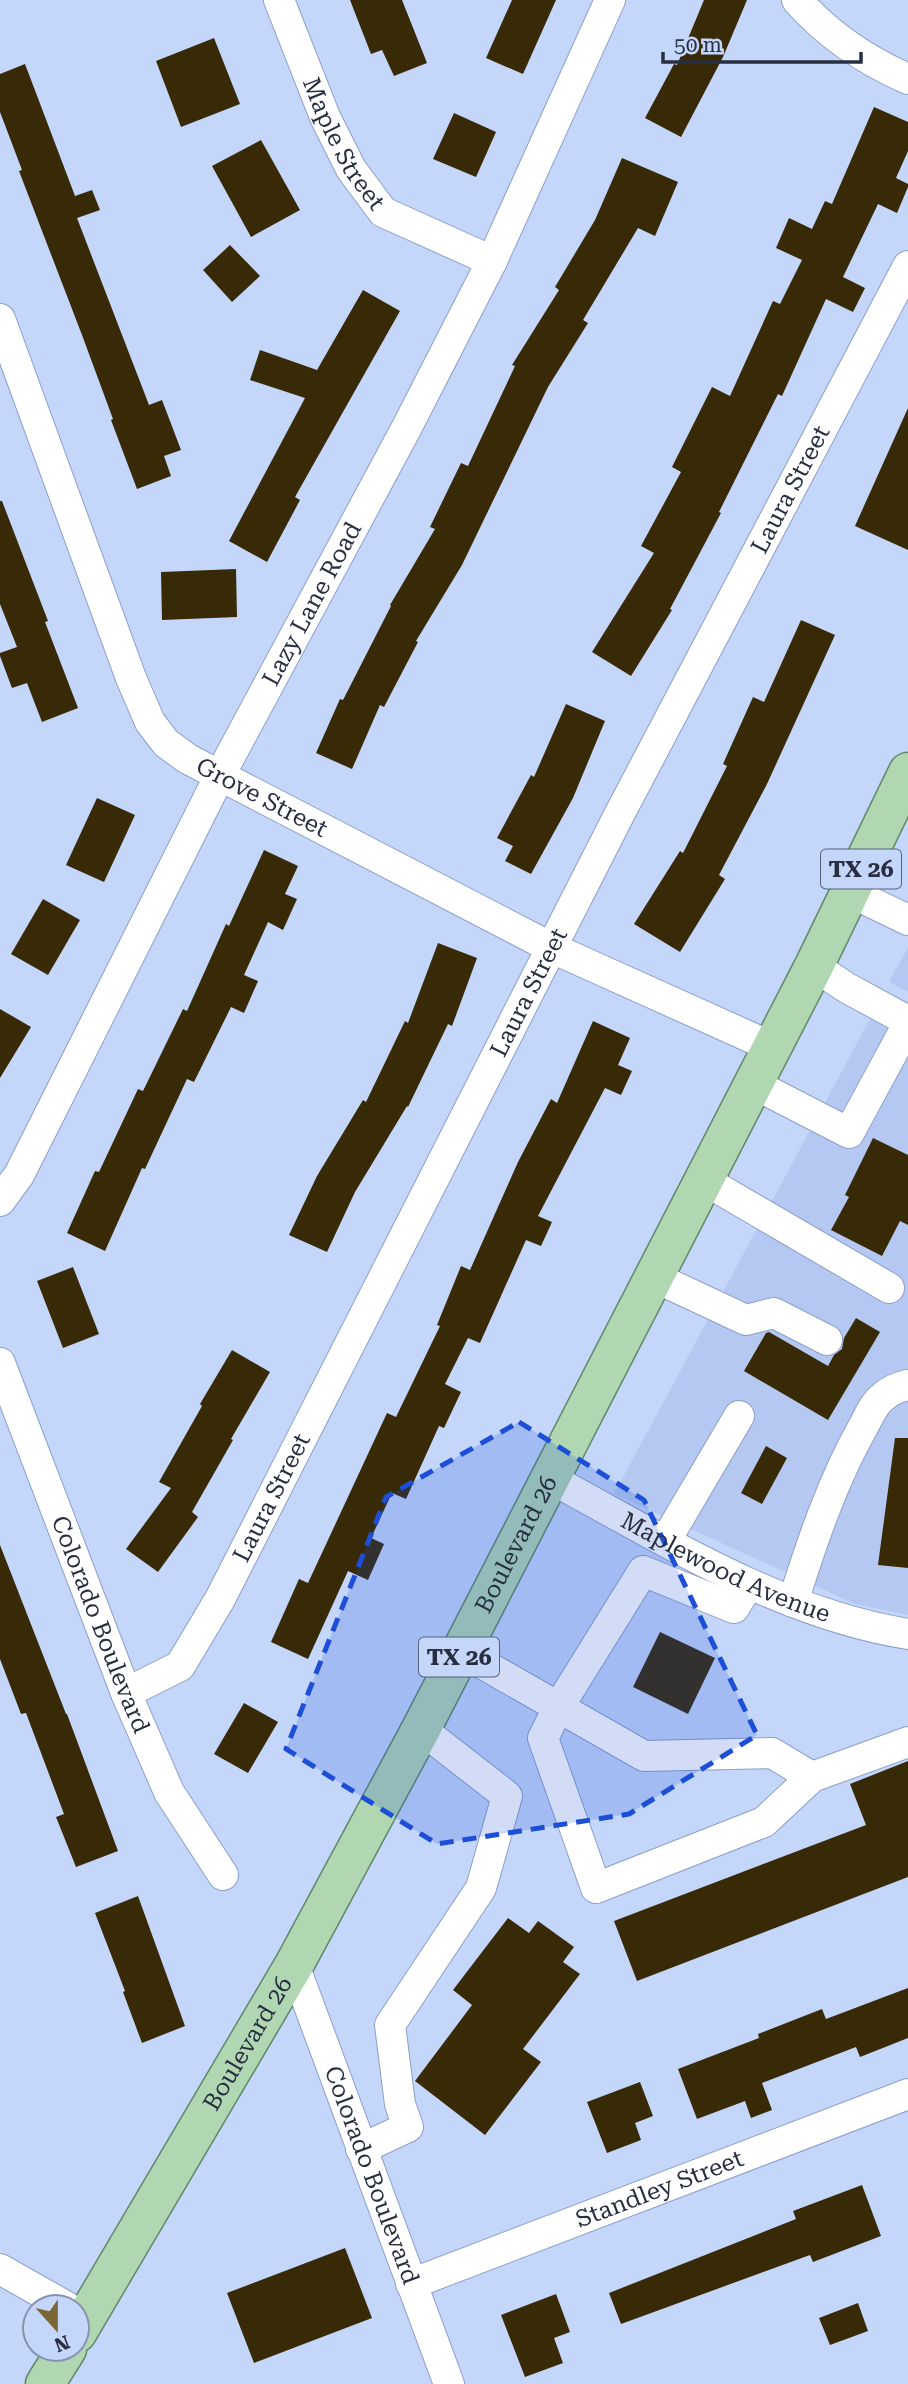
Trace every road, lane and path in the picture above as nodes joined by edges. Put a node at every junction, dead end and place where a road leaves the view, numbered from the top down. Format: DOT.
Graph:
graph roads {
  1 [pos="279,0"];
  2 [pos="610,0"];
  3 [pos="797,0"];
  4 [pos="908,79"];
  5 [pos="492,261"];
  6 [pos="908,266"];
  7 [pos="0,319"];
  8 [pos="908,772"];
  9 [pos="220,775"];
  10 [pos="908,820"];
  11 [pos="858,896"];
  12 [pos="908,920"];
  13 [pos="552,948"];
  14 [pos="814,966"];
  15 [pos="908,1023"];
  16 [pos="772,1047"];
  17 [pos="754,1084"];
  18 [pos="704,1180"];
  19 [pos="0,1201"];
  20 [pos="654,1277"];
  21 [pos="889,1288"];
  22 [pos="827,1340"];
  23 [pos="0,1363"];
  24 [pos="908,1385"];
  25 [pos="739,1416"];
  26 [pos="551,1479"];
  27 [pos="666,1541"];
  28 [pos="749,1584"];
  29 [pos="793,1602"];
  30 [pos="907,1635"];
  31 [pos="462,1652"];
  32 [pos="126,1693"];
  33 [pos="558,1708"];
  34 [pos="421,1729"];
  35 [pos="908,1742"];
  36 [pos="812,1777"];
  37 [pos="223,1875"];
  38 [pos="294,1965"];
  39 [pos="908,2094"];
  40 [pos="361,2149"];
  41 [pos="0,2269"];
  42 [pos="411,2284"];
  43 [pos="33,2293"];
  44 [pos="91,2298"];
  45 [pos="56,2363"];
  46 [pos="45,2384"];
  47 [pos="449,2384"];
  1 -- 5 [label="street, Maple Street"];
  2 -- 5 [label="street, Lazy Lane Road"];
  3 -- 4 [label="street"];
  5 -- 9 [label="street, Lazy Lane Road"];
  6 -- 13 [label="street, Laura Street"];
  7 -- 9 [label="street, Grove Street"];
  8 -- 14 [label="main road, Boulevard 26 / TX 26"];
  9 -- 13 [label="street, Grove Street"];
  9 -- 19 [label="street, Lazy Lane Road"];
  10 -- 11 [label="main road, Boulevard 26 / TX 26"];
  11 -- 12 [label="street"];
  11 -- 14 [label="main road, Boulevard 26 / TX 26"];
  13 -- 16 [label="street, Grove Street"];
  13 -- 32 [label="street, Laura Street"];
  14 -- 15 [label="street"];
  14 -- 16 [label="main road, Boulevard 26 / TX 26"];
  15 -- 17 [label="street"];
  16 -- 17 [label="main road, Boulevard 26 / TX 26"];
  17 -- 18 [label="main road, Boulevard 26 / TX 26"];
  18 -- 20 [label="main road, Boulevard 26 / TX 26"];
  18 -- 21 [label="street"];
  20 -- 22 [label="street"];
  20 -- 26 [label="main road, Boulevard 26 / TX 26"];
  23 -- 32 [label="street, Colorado Boulevard"];
  24 -- 29 [label="street"];
  25 -- 27 [label="street"];
  26 -- 27 [label="street, Maplewood Avenue"];
  26 -- 31 [label="main road, Boulevard 26 / TX 26"];
  27 -- 28 [label="street, Maplewood Avenue"];
  28 -- 29 [label="street, Maplewood Avenue"];
  28 -- 33 [label="street"];
  29 -- 30 [label="street, Maplewood Avenue"];
  31 -- 33 [label="street"];
  31 -- 34 [label="main road, Boulevard 26 / TX 26"];
  32 -- 37 [label="street, Colorado Boulevard"];
  33 -- 36 [label="street"];
  33 -- 36 [label="street"];
  34 -- 38 [label="main road, Boulevard 26 / TX 26"];
  34 -- 40 [label="street"];
  35 -- 36 [label="street"];
  38 -- 40 [label="street, Colorado Boulevard"];
  38 -- 44 [label="main road, Boulevard 26 / TX 26"];
  39 -- 42 [label="street, Standley Street"];
  40 -- 42 [label="street, Colorado Boulevard"];
  41 -- 43 [label="street"];
  42 -- 47 [label="street, Colorado Boulevard"];
  45 -- 46 [label="main road, Boulevard 26 / TX 26"];
}
